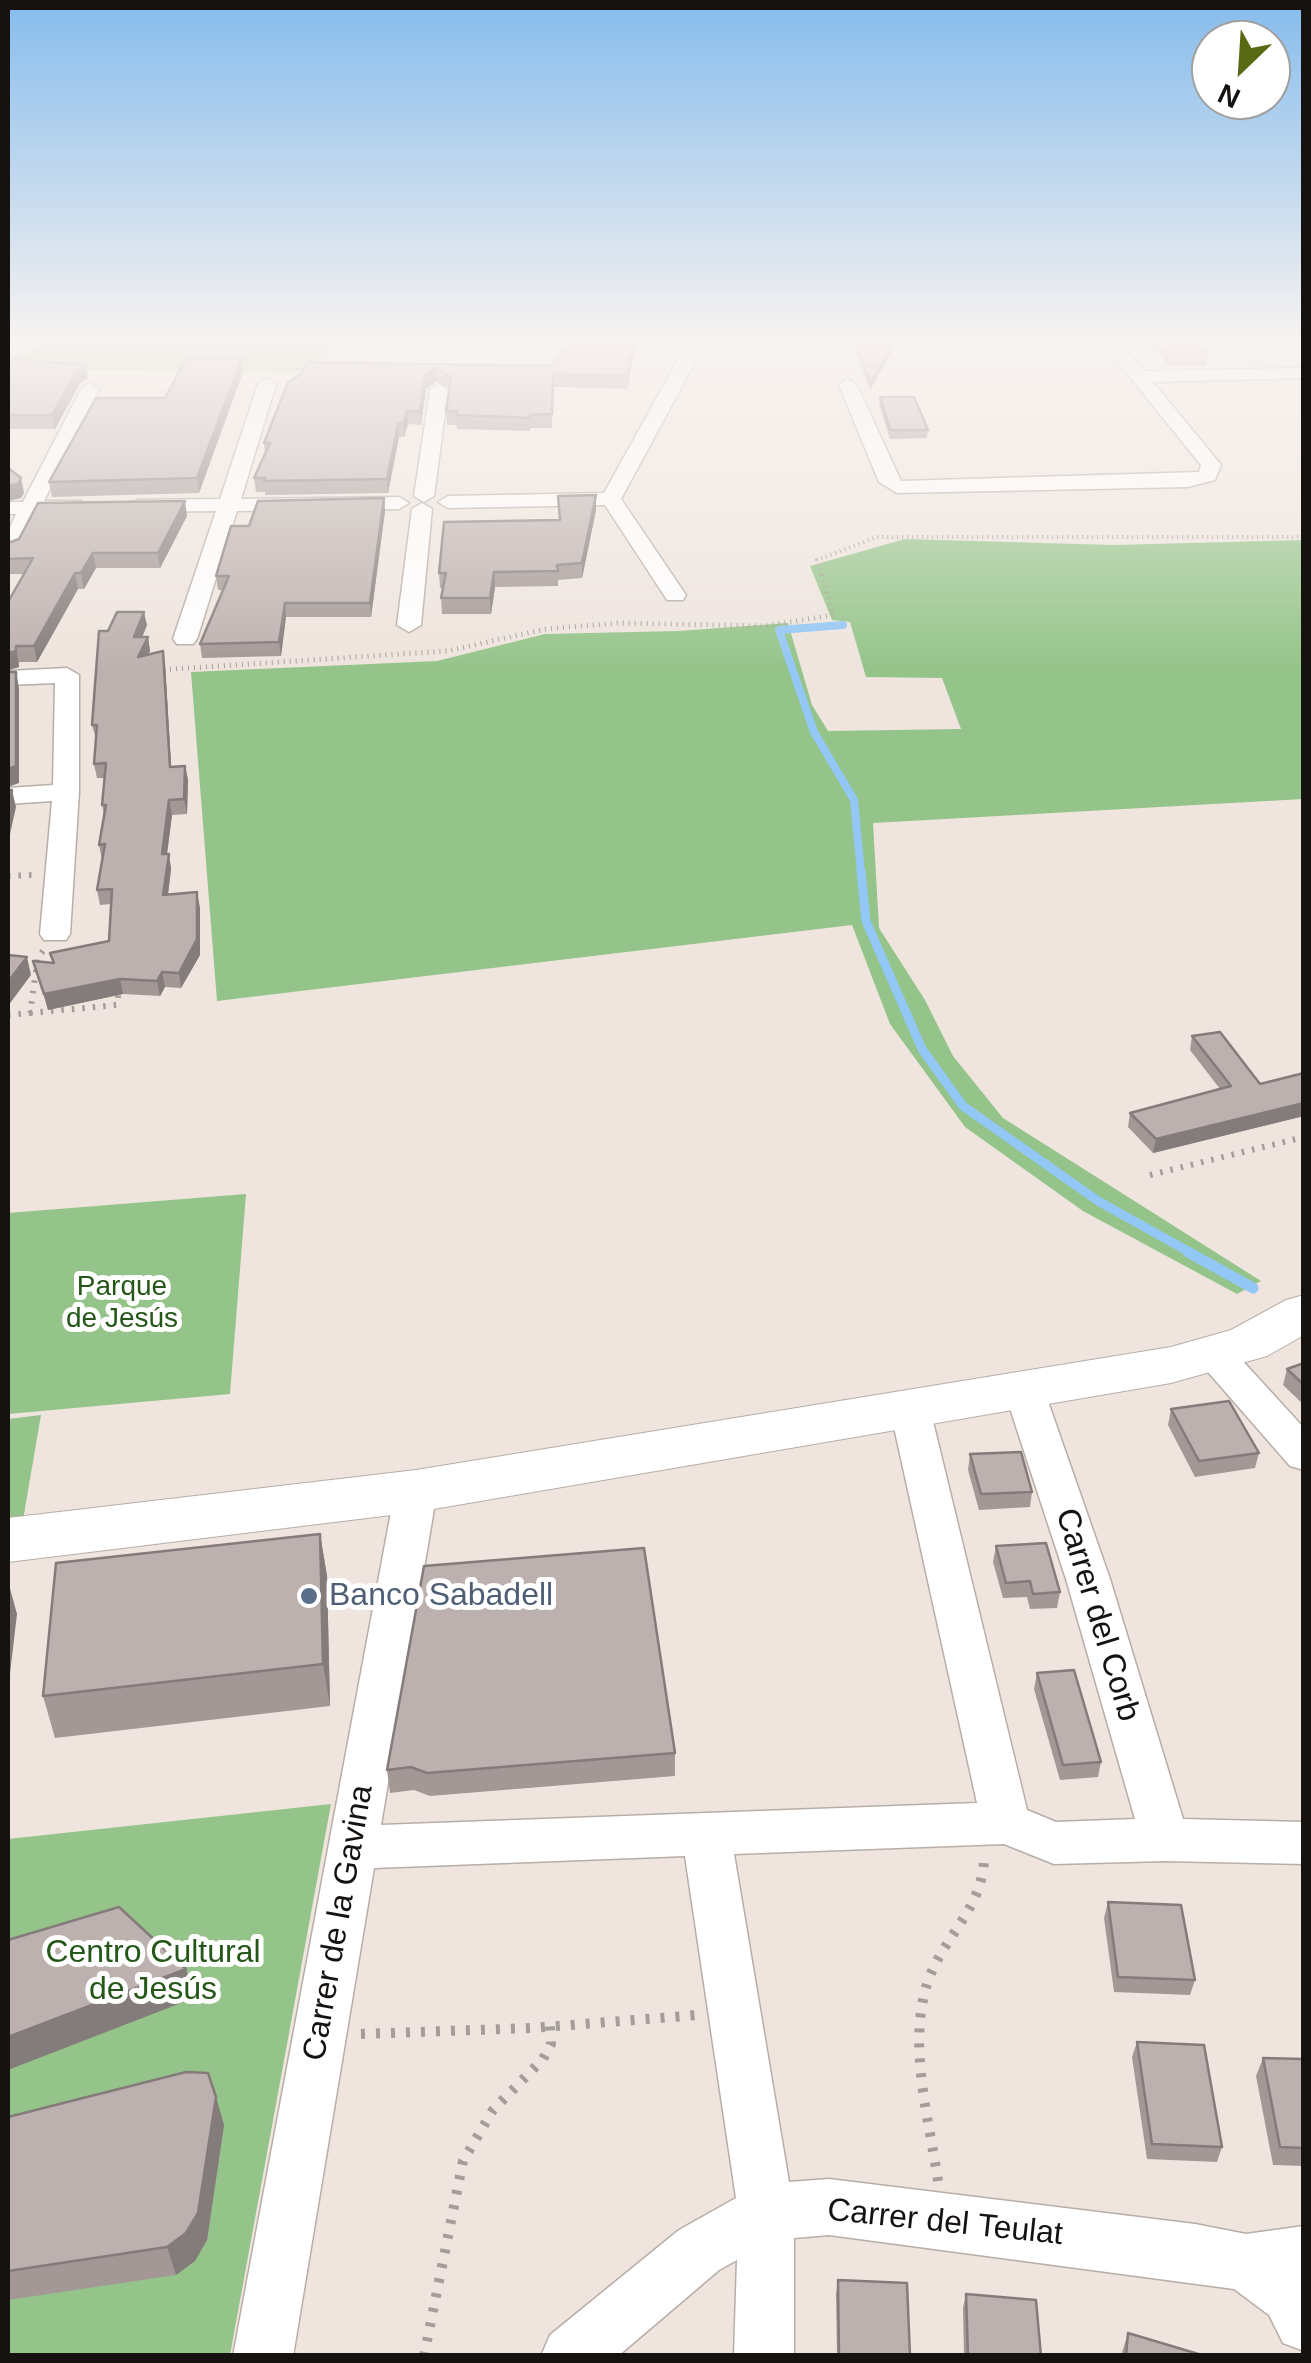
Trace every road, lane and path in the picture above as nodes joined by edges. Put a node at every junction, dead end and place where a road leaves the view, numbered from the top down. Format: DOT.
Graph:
graph roads {
  1 [pos="60,450"];
  2 [pos="245,450"];
  3 [pos="430,450"];
  4 [pos="637,450"];
  5 [pos="875,450"];
  6 [pos="1198,450"];
  7 [pos="610,498"];
  8 [pos="423,502"];
  9 [pos="227,505"];
  10 [pos="8,508"];
  11 [pos="31,508"];
  12 [pos="8,552"];
  13 [pos="675,594"];
  14 [pos="409,625"];
  15 [pos="185,640"];
  16 [pos="8,678"];
  17 [pos="66,792"];
  18 [pos="8,796"];
  19 [pos="55,934"];
  20 [pos="119,988"];
  21 [pos="30,1013"];
  22 [pos="8,1016"];
  23 [pos="1304,1138"];
  24 [pos="1150,1175"];
  25 [pos="1304,1312"];
  26 [pos="1215,1355"];
  27 [pos="1024,1390"];
  28 [pos="910,1409"];
  29 [pos="1304,1455"];
  30 [pos="416,1491"];
  31 [pos="8,1540"];
  32 [pos="993,1823"];
  33 [pos="706,1834"];
  34 [pos="1166,1840"];
  35 [pos="1304,1844"];
  36 [pos="353,1847"];
  37 [pos="734,2012"];
  38 [pos="550,2026"];
  39 [pos="320,2036"];
  40 [pos="766,2212"];
  41 [pos="943,2222"];
  42 [pos="1304,2255"];
  43 [pos="1246,2263"];
  44 [pos="1304,2322"];
  45 [pos="263,2356"];
  46 [pos="424,2356"];
  47 [pos="571,2356"];
  48 [pos="764,2356"];
  1 -- 11 [label="street"];
  2 -- 9 [label="street"];
  3 -- 8 [label="street"];
  4 -- 7 [label="street"];
  5 -- 6 [label="street"];
  7 -- 8 [label="street"];
  7 -- 13 [label="street"];
  8 -- 9 [label="street"];
  8 -- 14 [label="street"];
  9 -- 11 [label="street"];
  9 -- 15 [label="street"];
  10 -- 11 [label="street"];
  11 -- 12 [label="street"];
  16 -- 17 [label="street"];
  17 -- 18 [label="street"];
  17 -- 19 [label="street"];
  19 -- 21 [label="path"];
  20 -- 21 [label="path"];
  21 -- 22 [label="path"];
  23 -- 24 [label="path"];
  25 -- 26 [label="street"];
  26 -- 27 [label="street"];
  26 -- 29 [label="street"];
  27 -- 28 [label="street"];
  27 -- 34 [label="street, Carrer del Corb"];
  28 -- 30 [label="street"];
  28 -- 32 [label="street"];
  30 -- 31 [label="street"];
  30 -- 36 [label="street, Carrer de la Gavina"];
  32 -- 33 [label="street"];
  32 -- 34 [label="street"];
  32 -- 41 [label="path"];
  33 -- 36 [label="street"];
  33 -- 37 [label="street"];
  34 -- 35 [label="street"];
  36 -- 39 [label="street, Carrer de la Gavina"];
  37 -- 38 [label="path"];
  37 -- 40 [label="street"];
  38 -- 39 [label="path"];
  38 -- 46 [label="path"];
  39 -- 45 [label="street, Carrer de la Gavina"];
  40 -- 41 [label="street, Carrer del Teulat"];
  40 -- 47 [label="street, Carrer del Teulat"];
  40 -- 48 [label="street"];
  41 -- 43 [label="street, Carrer del Teulat"];
  42 -- 43 [label="street"];
  43 -- 44 [label="street"];
}
